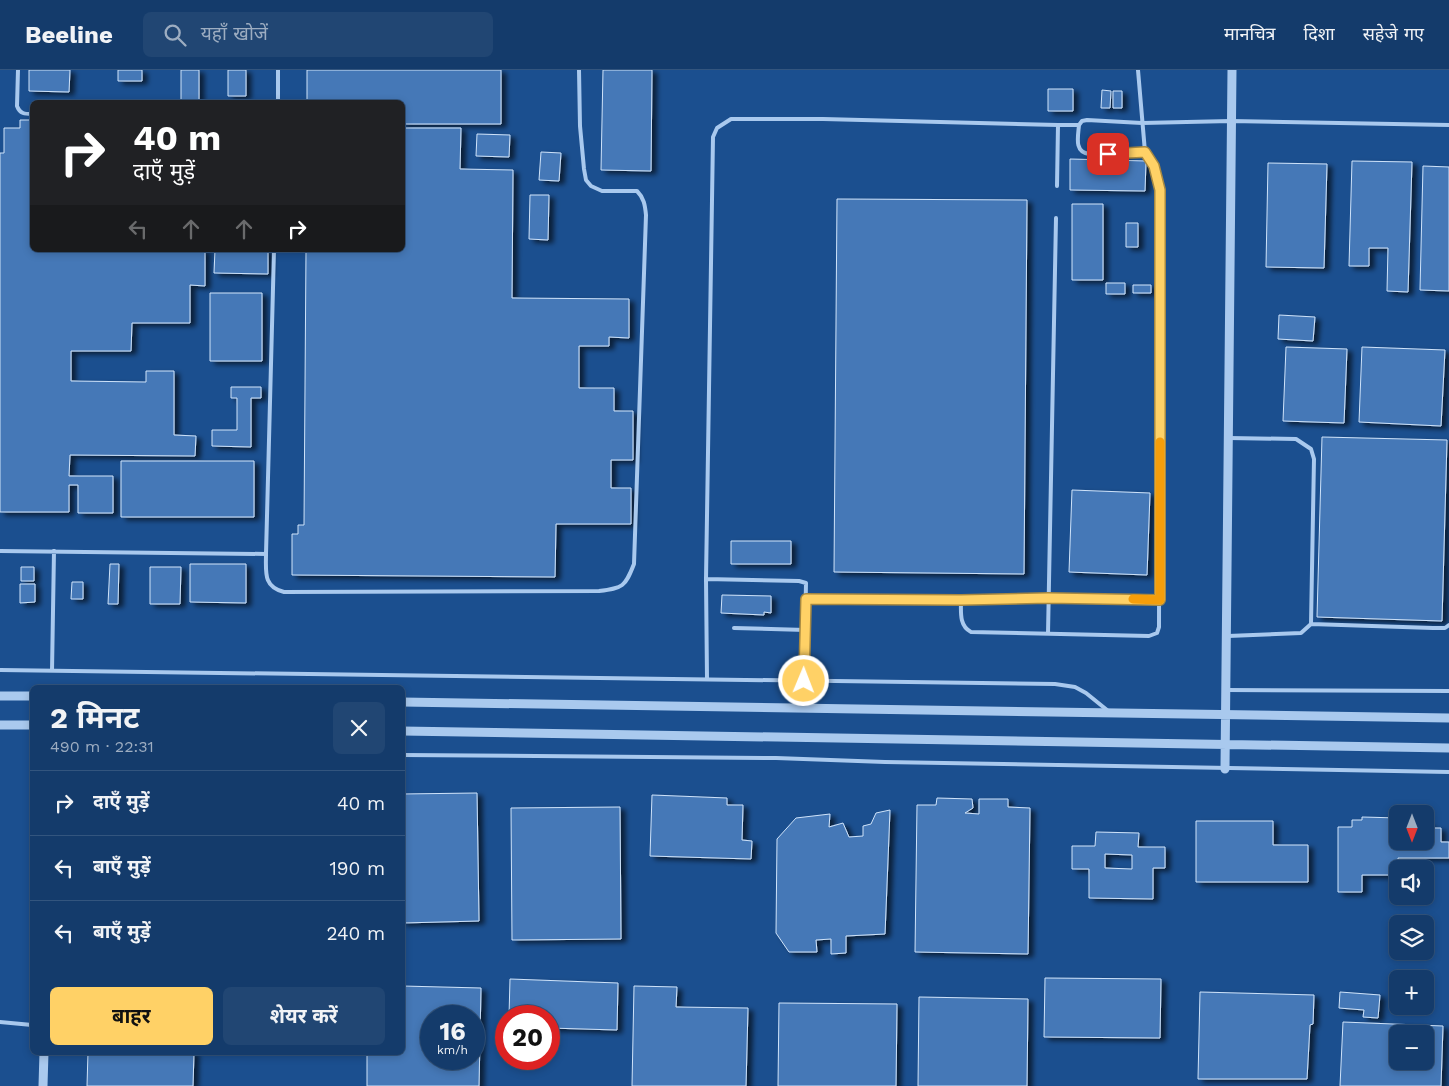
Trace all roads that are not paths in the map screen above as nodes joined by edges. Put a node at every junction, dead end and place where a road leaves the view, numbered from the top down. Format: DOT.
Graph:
graph roads {
  1 [pos="18,70"];
  2 [pos="278,70"];
  3 [pos="579,70"];
  4 [pos="1138,70"];
  5 [pos="1232,70"];
  6 [pos="278,100"];
  7 [pos="30,114"];
  8 [pos="1231,121"];
  9 [pos="1142,123"];
  10 [pos="1058,125"];
  11 [pos="1079,125"];
  12 [pos="1449,125"];
  13 [pos="1145,152"];
  14 [pos="1057,186"];
  15 [pos="1056,218"];
  16 [pos="274,252"];
  17 [pos="1228,438"];
  18 [pos="0,551"];
  19 [pos="54,551"];
  20 [pos="266,554"];
  21 [pos="706,579"];
  22 [pos="1048,598"];
  23 [pos="806,599"];
  24 [pos="961,600"];
  25 [pos="1160,600"];
  26 [pos="1311,624"];
  27 [pos="1449,625"];
  28 [pos="734,628"];
  29 [pos="806,630"];
  30 [pos="1048,634"];
  31 [pos="1225,636"];
  32 [pos="0,670"];
  33 [pos="52,671"];
  34 [pos="707,679"];
  35 [pos="804,681"];
  36 [pos="1225,690"];
  37 [pos="1449,691"];
  38 [pos="0,696"];
  39 [pos="30,696"];
  40 [pos="405,702"];
  41 [pos="1111,713"];
  42 [pos="1224,715"];
  43 [pos="1449,718"];
  44 [pos="0,725"];
  45 [pos="30,726"];
  46 [pos="405,732"];
  47 [pos="1224,744"];
  48 [pos="1449,748"];
  49 [pos="405,755"];
  50 [pos="1224,769"];
  51 [pos="1449,772"];
  52 [pos="0,1022"];
  53 [pos="30,1024"];
  54 [pos="44,1055"];
  55 [pos="43,1086"];
  1 -- 7 [label="lane"];
  2 -- 6 [label="lane"];
  3 -- 20 [label="lane"];
  4 -- 9 [label="lane"];
  5 -- 8 [label="street"];
  8 -- 9 [label="lane"];
  8 -- 12 [label="lane"];
  8 -- 17 [label="street"];
  9 -- 11 [label="lane"];
  9 -- 13 [label="lane"];
  10 -- 11 [label="lane"];
  10 -- 14 [label="lane"];
  10 -- 21 [label="lane"];
  11 -- 13 [label="lane"];
  13 -- 25 [label="lane"];
  15 -- 22 [label="lane"];
  16 -- 20 [label="lane"];
  17 -- 26 [label="lane"];
  17 -- 31 [label="street"];
  18 -- 19 [label="lane"];
  19 -- 20 [label="lane"];
  19 -- 33 [label="lane"];
  21 -- 23 [label="lane"];
  21 -- 34 [label="lane"];
  22 -- 24 [label="lane"];
  22 -- 25 [label="lane"];
  22 -- 30 [label="lane"];
  23 -- 24 [label="lane"];
  23 -- 29 [label="lane"];
  24 -- 30 [label="lane"];
  25 -- 30 [label="lane"];
  26 -- 27 [label="lane"];
  26 -- 31 [label="lane"];
  28 -- 29 [label="lane"];
  29 -- 35 [label="lane"];
  31 -- 36 [label="street"];
  32 -- 33 [label="lane"];
  33 -- 34 [label="lane"];
  34 -- 35 [label="lane"];
  35 -- 41 [label="lane"];
  36 -- 37 [label="lane"];
  36 -- 42 [label="street"];
  38 -- 39 [label="street"];
  40 -- 41 [label="street"];
  41 -- 42 [label="street"];
  42 -- 43 [label="street"];
  42 -- 47 [label="street"];
  44 -- 45 [label="street"];
  46 -- 47 [label="street"];
  47 -- 48 [label="street"];
  47 -- 50 [label="street"];
  49 -- 50 [label="lane"];
  50 -- 51 [label="lane"];
  52 -- 53 [label="lane"];
  54 -- 55 [label="street"];
}
